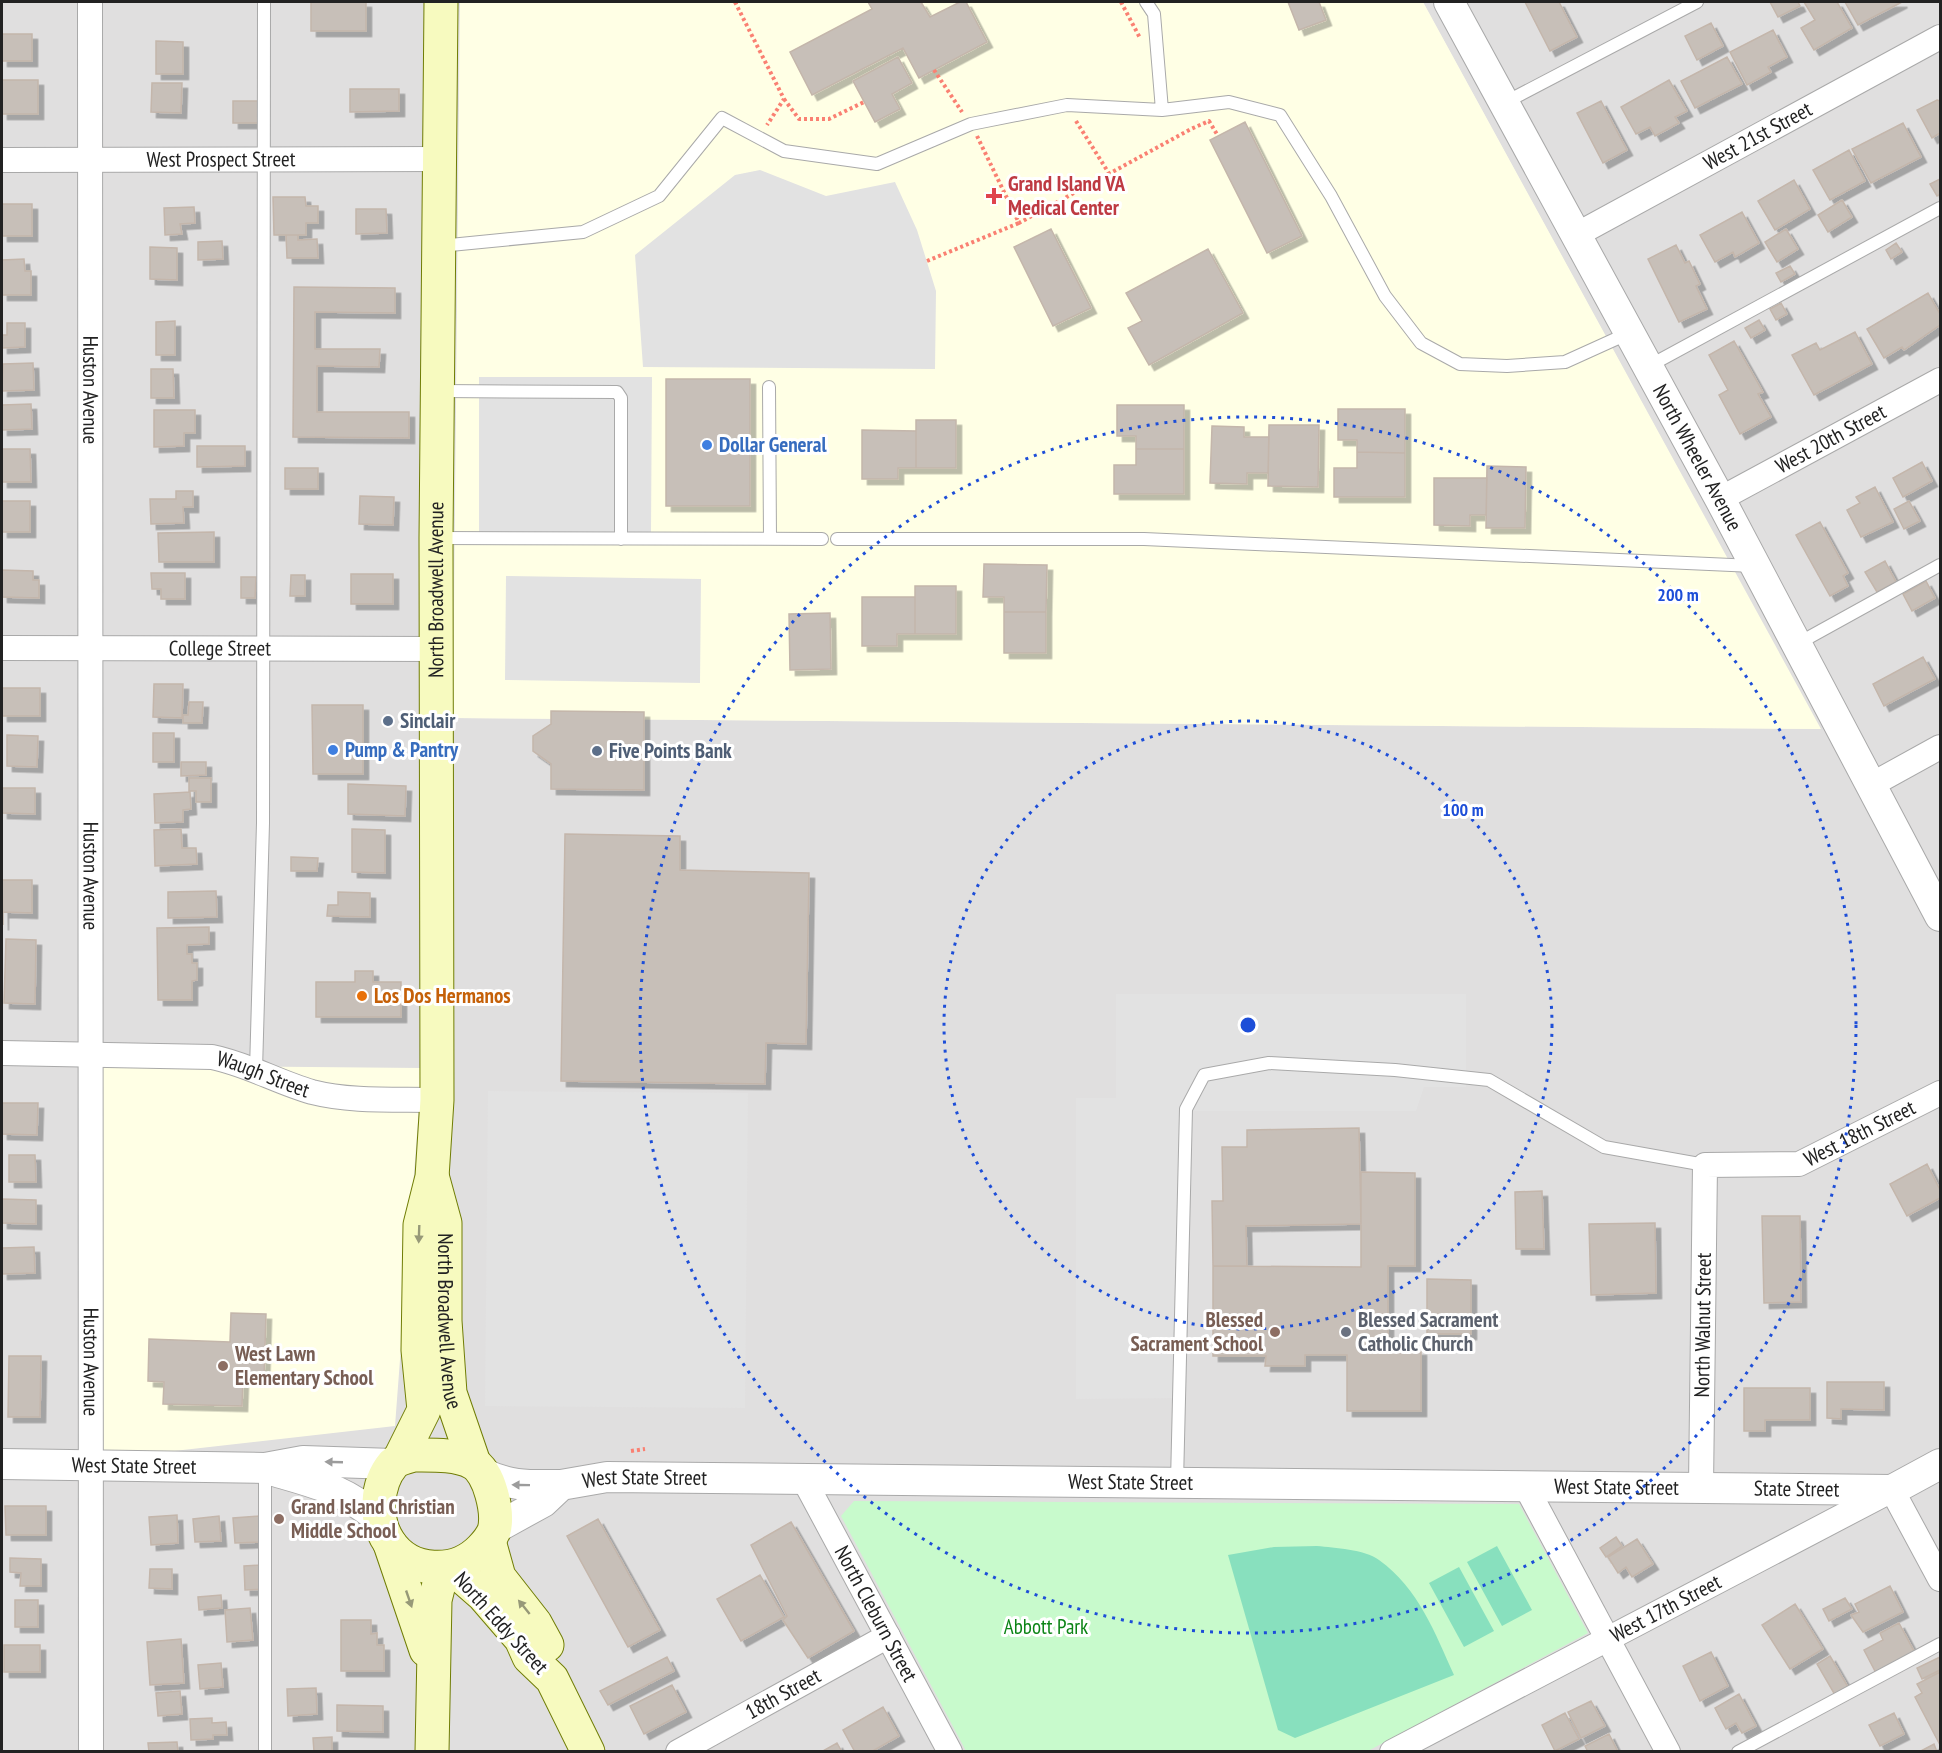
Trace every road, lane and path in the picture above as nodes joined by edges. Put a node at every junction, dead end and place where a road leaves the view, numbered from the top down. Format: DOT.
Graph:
graph roads {
  1 [pos="90,2"];
  2 [pos="264,2"];
  3 [pos="441,2"];
  4 [pos="736,2"];
  5 [pos="1121,2"];
  6 [pos="1146,2"];
  7 [pos="1449,2"];
  8 [pos="1696,2"];
  9 [pos="1941,37"];
  10 [pos="1143,43"];
  11 [pos="934,70"];
  12 [pos="784,99"];
  13 [pos="864,102"];
  14 [pos="1503,103"];
  15 [pos="1066,105"];
  16 [pos="1162,110"];
  17 [pos="971,124"];
  18 [pos="1218,136"];
  19 [pos="759,138"];
  20 [pos="440,159"];
  21 [pos="2,160"];
  22 [pos="90,160"];
  23 [pos="264,160"];
  24 [pos="1110,175"];
  25 [pos="1941,208"];
  26 [pos="1019,224"];
  27 [pos="1576,235"];
  28 [pos="438,246"];
  29 [pos="927,261"];
  30 [pos="1630,333"];
  31 [pos="1648,366"];
  32 [pos="1941,380"];
  33 [pos="769,387"];
  34 [pos="437,391"];
  35 [pos="1720,499"];
  36 [pos="436,538"];
  37 [pos="621,538"];
  38 [pos="771,539"];
  39 [pos="822,539"];
  40 [pos="837,539"];
  41 [pos="1941,565"];
  42 [pos="1756,566"];
  43 [pos="1797,644"];
  44 [pos="2,648"];
  45 [pos="91,648"];
  46 [pos="262,649"];
  47 [pos="436,649"];
  48 [pos="1941,747"];
  49 [pos="1871,785"];
  50 [pos="1941,916"];
  51 [pos="2,1053"];
  52 [pos="90,1053"];
  53 [pos="255,1070"];
  54 [pos="1941,1092"];
  55 [pos="436,1100"];
  56 [pos="1705,1165"];
  57 [pos="432,1178"];
  58 [pos="645,1449"];
  59 [pos="632,1451"];
  60 [pos="396,1461"];
  61 [pos="2,1464"];
  62 [pos="1941,1464"];
  63 [pos="91,1465"];
  64 [pos="265,1468"];
  65 [pos="478,1468"];
  66 [pos="803,1478"];
  67 [pos="1177,1483"];
  68 [pos="561,1485"];
  69 [pos="1525,1485"];
  70 [pos="1701,1487"];
  71 [pos="1892,1490"];
  72 [pos="385,1532"];
  73 [pos="492,1535"];
  74 [pos="447,1568"];
  75 [pos="1941,1580"];
  76 [pos="888,1636"];
  77 [pos="1608,1639"];
  78 [pos="1941,1644"];
  79 [pos="552,1679"];
  80 [pos="432,1684"];
  81 [pos="91,1752"];
  82 [pos="265,1752"];
  83 [pos="432,1752"];
  84 [pos="588,1752"];
  85 [pos="678,1752"];
  86 [pos="950,1752"];
  87 [pos="1392,1752"];
  88 [pos="1668,1752"];
  89 [pos="1738,1752"];
  1 -- 22 [label="street, Huston Avenue"];
  2 -- 23 [label="lane"];
  3 -- 20 [label="main road, North Broadwell Avenue"];
  4 -- 12 [label="path"];
  5 -- 10 [label="path"];
  6 -- 16 [label="lane"];
  7 -- 14 [label="street, North Wheeler Avenue"];
  8 -- 14 [label="lane"];
  9 -- 27 [label="street, West 21st Street"];
  11 -- 17 [label="path"];
  12 -- 13 [label="path"];
  12 -- 19 [label="path"];
  14 -- 27 [label="street, North Wheeler Avenue"];
  15 -- 16 [label="lane"];
  15 -- 17 [label="lane"];
  15 -- 24 [label="path"];
  16 -- 30 [label="lane"];
  17 -- 19 [label="lane"];
  17 -- 26 [label="path"];
  18 -- 24 [label="path"];
  19 -- 28 [label="lane"];
  20 -- 23 [label="street, West Prospect Street"];
  20 -- 28 [label="main road, North Broadwell Avenue"];
  21 -- 22 [label="street, West Prospect Street"];
  22 -- 23 [label="street, West Prospect Street"];
  22 -- 45 [label="street, Huston Avenue"];
  23 -- 46 [label="lane"];
  24 -- 26 [label="path"];
  25 -- 31 [label="lane"];
  26 -- 29 [label="path"];
  27 -- 30 [label="street, North Wheeler Avenue"];
  28 -- 34 [label="main road, North Broadwell Avenue"];
  30 -- 31 [label="street, North Wheeler Avenue"];
  31 -- 35 [label="street, North Wheeler Avenue"];
  32 -- 35 [label="street, West 20th Street"];
  33 -- 38 [label="lane"];
  34 -- 36 [label="main road, North Broadwell Avenue"];
  34 -- 37 [label="lane"];
  35 -- 42 [label="street, North Wheeler Avenue"];
  36 -- 37 [label="lane"];
  36 -- 47 [label="main road, North Broadwell Avenue"];
  37 -- 38 [label="lane"];
  38 -- 39 [label="lane"];
  40 -- 42 [label="lane"];
  41 -- 43 [label="lane"];
  42 -- 43 [label="street, North Wheeler Avenue"];
  43 -- 49 [label="street, North Wheeler Avenue"];
  44 -- 45 [label="street, College Street"];
  45 -- 46 [label="street, College Street"];
  45 -- 52 [label="street, Huston Avenue"];
  46 -- 47 [label="street, College Street"];
  46 -- 53 [label="lane"];
  47 -- 55 [label="main road, North Broadwell Avenue"];
  48 -- 49 [label="street"];
  49 -- 50 [label="street, North Wheeler Avenue"];
  51 -- 52 [label="street, Waugh Street"];
  52 -- 53 [label="street, Waugh Street"];
  52 -- 63 [label="street, Huston Avenue"];
  53 -- 55 [label="street, Waugh Street"];
  54 -- 56 [label="street, West 18th Street"];
  55 -- 57 [label="main road, North Broadwell Avenue"];
  56 -- 67 [label="lane"];
  56 -- 70 [label="street, North Walnut Street"];
  57 -- 60 [label="main road, North Broadwell Avenue, one-way"];
  57 -- 65 [label="main road, North Broadwell Avenue"];
  58 -- 59 [label="path"];
  60 -- 64 [label="street, West State Street, one-way"];
  60 -- 65 [label="main road"];
  60 -- 72 [label="main road"];
  61 -- 63 [label="street, West State Street"];
  62 -- 71 [label="street, West 17th Street"];
  63 -- 64 [label="street, West State Street"];
  63 -- 81 [label="street, Huston Avenue"];
  64 -- 72 [label="street, West State Street"];
  64 -- 82 [label="lane"];
  68 -- 65 [label="street, West State Street, one-way"];
  65 -- 73 [label="main road"];
  66 -- 67 [label="street, West State Street"];
  66 -- 68 [label="street, West State Street"];
  66 -- 76 [label="street, North Cleburn Street"];
  67 -- 69 [label="street, West State Street"];
  68 -- 73 [label="street, West State Street"];
  69 -- 70 [label="street, West State Street"];
  69 -- 77 [label="street"];
  70 -- 71 [label="street, State Street"];
  71 -- 75 [label="street"];
  71 -- 77 [label="street, West 17th Street"];
  72 -- 74 [label="main road"];
  72 -- 80 [label="main road, one-way"];
  73 -- 74 [label="main road"];
  79 -- 73 [label="main road, North Eddy Street, one-way"];
  74 -- 79 [label="main road, North Eddy Street"];
  74 -- 80 [label="main road"];
  76 -- 85 [label="street, 18th Street"];
  76 -- 86 [label="street, North Cleburn Street"];
  77 -- 87 [label="street, West 17th Street"];
  77 -- 88 [label="street"];
  78 -- 89 [label="lane"];
  79 -- 84 [label="main road, North Eddy Street"];
  80 -- 83 [label="main road"];
}
